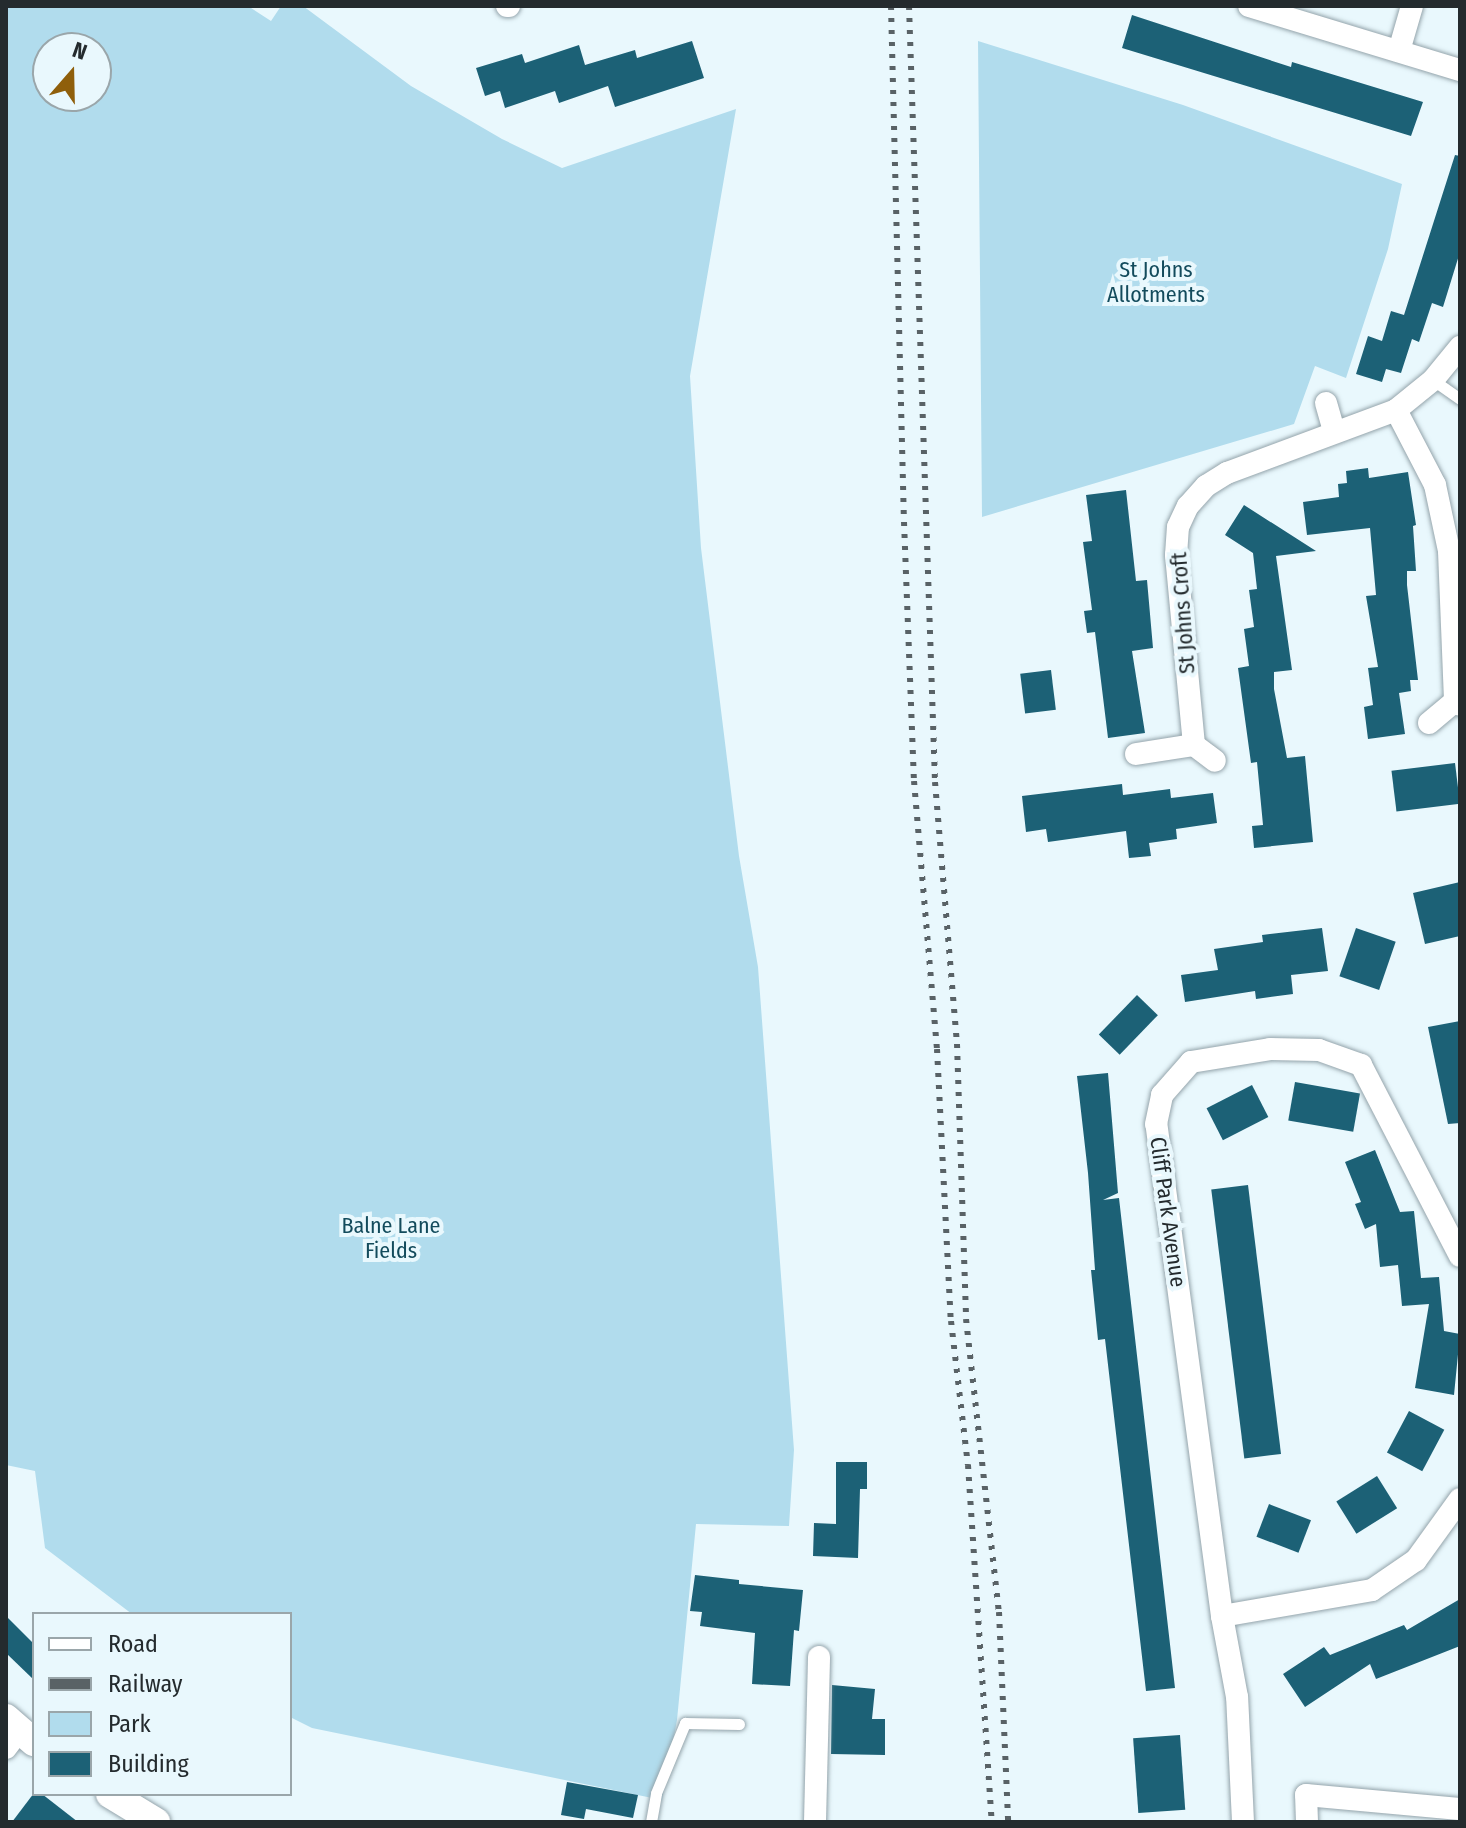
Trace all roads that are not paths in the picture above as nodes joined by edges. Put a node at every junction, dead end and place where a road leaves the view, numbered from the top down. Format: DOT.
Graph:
graph roads {
  1 [pos="1249,6"];
  2 [pos="1412,6"];
  3 [pos="1399,51"];
  4 [pos="1460,70"];
  5 [pos="1460,347"];
  6 [pos="1433,380"];
  7 [pos="1460,399"];
  8 [pos="1326,403"];
  9 [pos="1396,410"];
  10 [pos="1334,431"];
  11 [pos="1457,703"];
  12 [pos="1429,723"];
  13 [pos="1194,745"];
  14 [pos="1136,754"];
  15 [pos="1215,761"];
  16 [pos="1460,1256"];
  17 [pos="1460,1499"];
  18 [pos="1222,1616"];
  19 [pos="819,1657"];
  20 [pos="739,1724"];
  21 [pos="113,1796"];
  22 [pos="1459,1809"];
  23 [pos="156,1822"];
  24 [pos="651,1822"];
  25 [pos="815,1822"];
  26 [pos="1243,1822"];
  27 [pos="1307,1822"];
  1 -- 3 [label="street"];
  2 -- 3 [label="street"];
  3 -- 4 [label="street"];
  5 -- 6 [label="street, St Johns Croft"];
  6 -- 7 [label="lane"];
  6 -- 9 [label="street, St Johns Croft"];
  8 -- 10 [label="street"];
  9 -- 10 [label="street, St Johns Croft"];
  9 -- 11 [label="street"];
  10 -- 13 [label="street, St Johns Croft"];
  11 -- 12 [label="street"];
  13 -- 14 [label="street"];
  13 -- 15 [label="street"];
  16 -- 18 [label="street, Cliff Park Avenue"];
  17 -- 18 [label="street"];
  18 -- 26 [label="street, Cliff Park Avenue"];
  19 -- 25 [label="street"];
  20 -- 24 [label="lane"];
  21 -- 23 [label="street"];
  22 -- 27 [label="street"];
}
